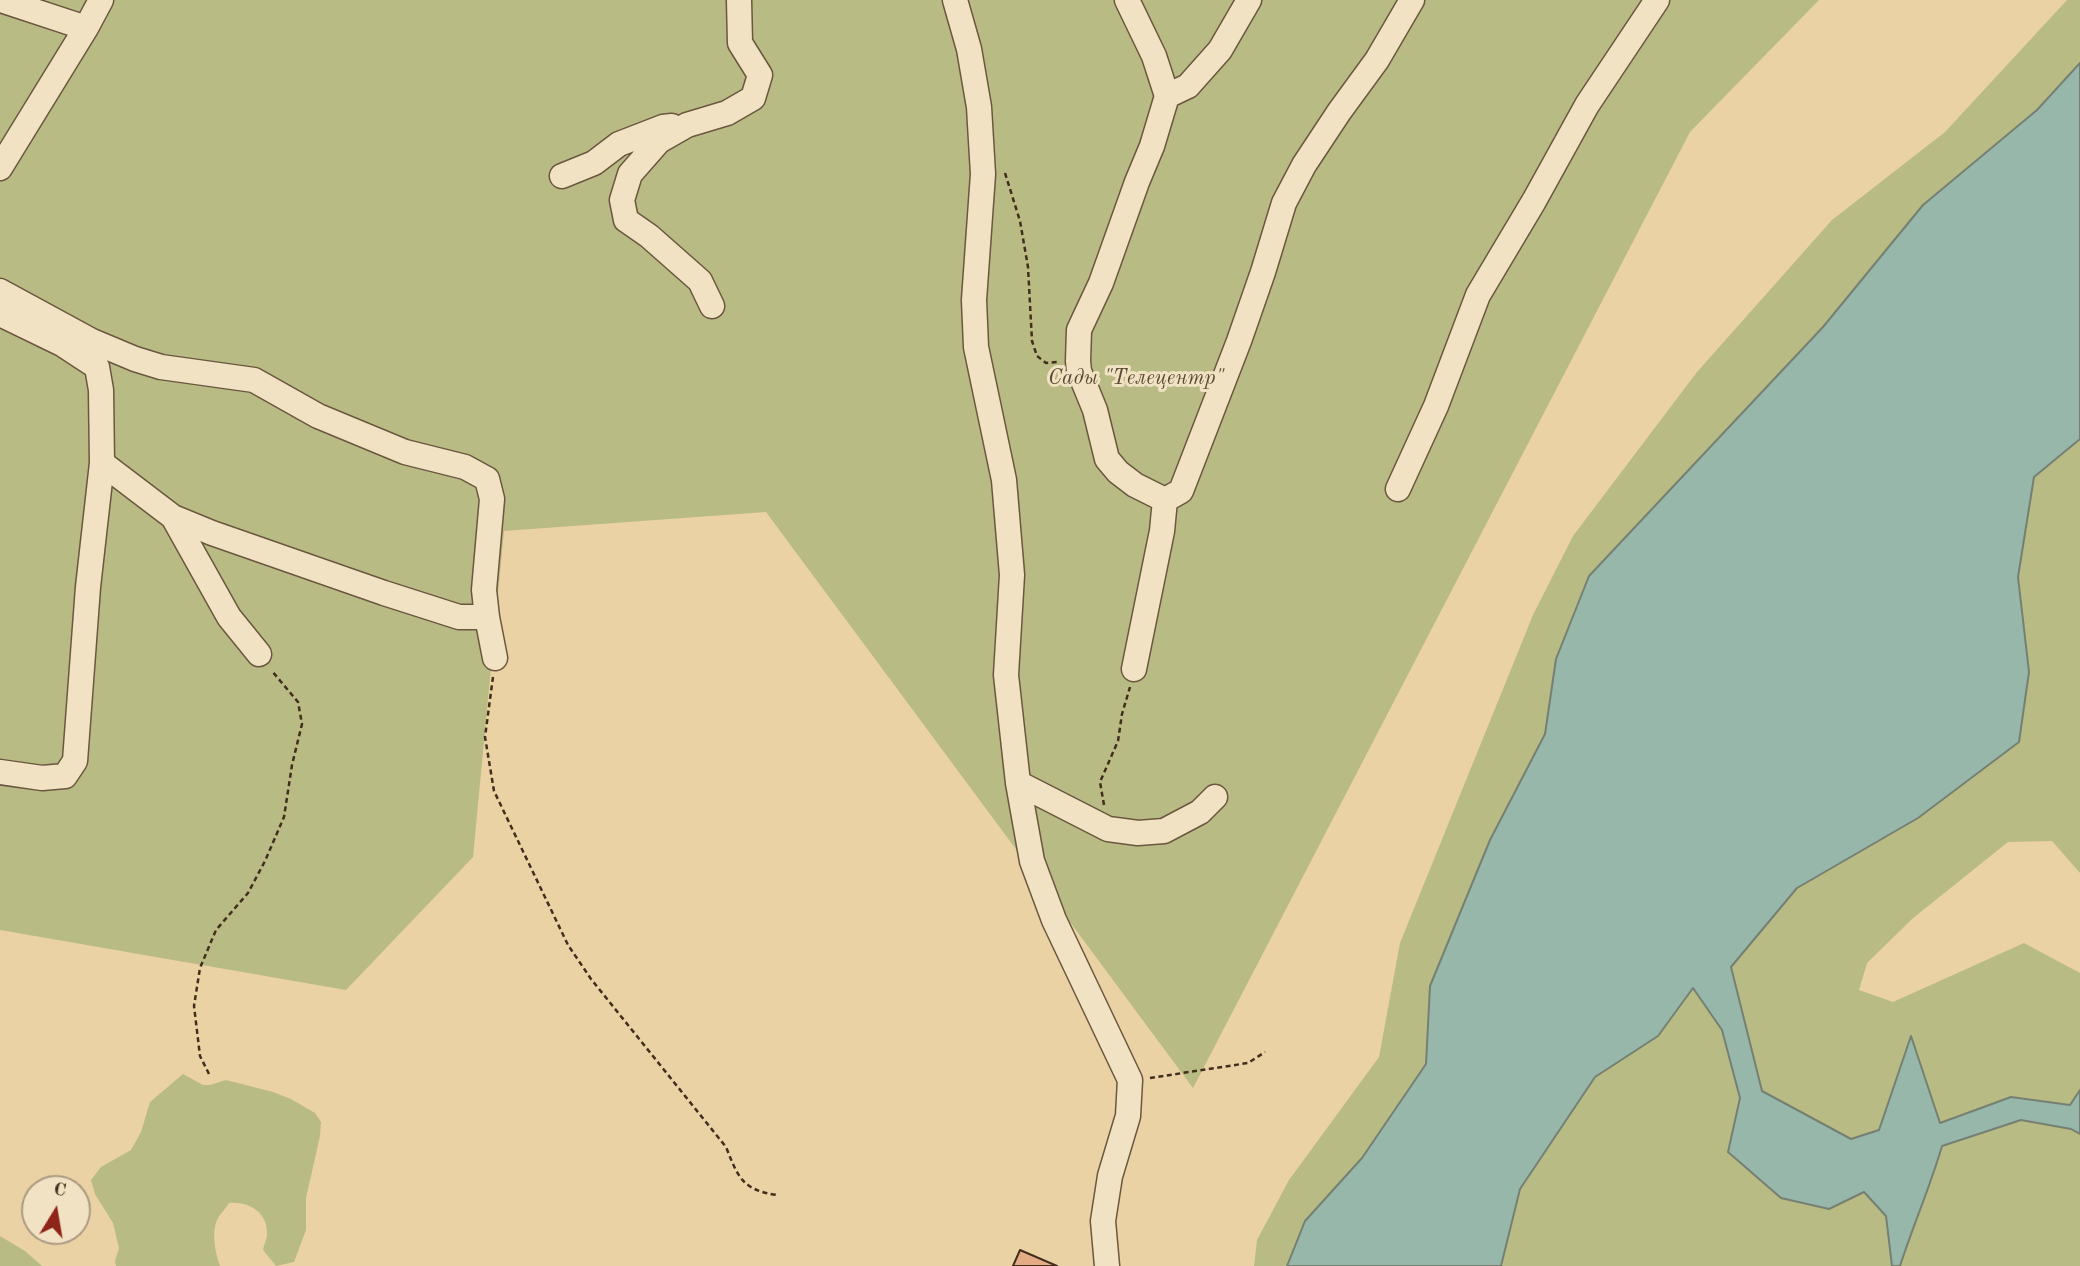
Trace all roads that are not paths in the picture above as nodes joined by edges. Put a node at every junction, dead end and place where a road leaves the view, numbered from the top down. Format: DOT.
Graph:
graph roads {
  1 [pos="1,0"];
  2 [pos="101,0"];
  3 [pos="739,0"];
  4 [pos="955,0"];
  5 [pos="1127,0"];
  6 [pos="1248,0"];
  7 [pos="1412,0"];
  8 [pos="1657,0"];
  9 [pos="86,28"];
  10 [pos="1167,96"];
  11 [pos="687,125"];
  12 [pos="4,156"];
  13 [pos="562,176"];
  14 [pos="0,291"];
  15 [pos="712,306"];
  16 [pos="0,314"];
  17 [pos="102,463"];
  18 [pos="1398,489"];
  19 [pos="1165,500"];
  20 [pos="173,517"];
  21 [pos="487,617"];
  22 [pos="258,654"];
  23 [pos="495,658"];
  24 [pos="1134,669"];
  25 [pos="0,772"];
  26 [pos="1018,783"];
  27 [pos="1216,797"];
  28 [pos="1107,1266"];
  1 -- 9 [label="lane"];
  2 -- 9 [label="lane"];
  3 -- 11 [label="lane"];
  4 -- 26 [label="lane"];
  5 -- 10 [label="lane"];
  6 -- 10 [label="lane"];
  7 -- 19 [label="lane"];
  8 -- 18 [label="lane"];
  9 -- 12 [label="lane"];
  10 -- 19 [label="lane"];
  11 -- 13 [label="lane"];
  11 -- 15 [label="lane"];
  14 -- 21 [label="lane"];
  16 -- 17 [label="lane"];
  17 -- 20 [label="lane"];
  17 -- 25 [label="lane"];
  19 -- 24 [label="lane"];
  20 -- 21 [label="lane"];
  20 -- 22 [label="lane"];
  21 -- 23 [label="lane"];
  26 -- 27 [label="lane"];
  26 -- 28 [label="lane"];
}
